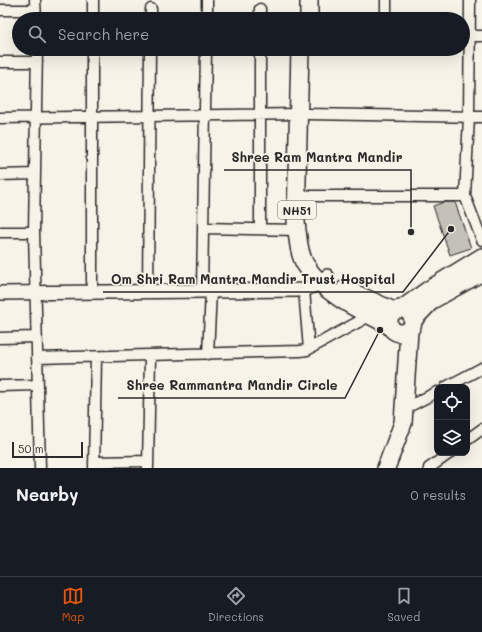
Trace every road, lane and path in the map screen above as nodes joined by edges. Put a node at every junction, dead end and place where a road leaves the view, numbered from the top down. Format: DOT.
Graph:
graph roads {
  1 [pos="93,0"];
  2 [pos="207,0"];
  3 [pos="300,0"];
  4 [pos="309,0"];
  5 [pos="386,0"];
  6 [pos="470,0"];
  7 [pos="0,10"];
  8 [pos="35,10"];
  9 [pos="93,12"];
  10 [pos="207,12"];
  11 [pos="300,12"];
  12 [pos="309,12"];
  13 [pos="386,12"];
  14 [pos="469,12"];
  15 [pos="470,36"];
  16 [pos="482,36"];
  17 [pos="37,56"];
  18 [pos="92,56"];
  19 [pos="150,56"];
  20 [pos="206,56"];
  21 [pos="260,56"];
  22 [pos="300,56"];
  23 [pos="307,56"];
  24 [pos="467,56"];
  25 [pos="0,62"];
  26 [pos="37,62"];
  27 [pos="303,114"];
  28 [pos="260,115"];
  29 [pos="149,116"];
  30 [pos="204,116"];
  31 [pos="36,117"];
  32 [pos="92,117"];
  33 [pos="469,117"];
  34 [pos="482,117"];
  35 [pos="0,118"];
  36 [pos="35,174"];
  37 [pos="0,175"];
  38 [pos="306,196"];
  39 [pos="465,196"];
  40 [pos="203,228"];
  41 [pos="260,229"];
  42 [pos="297,230"];
  43 [pos="0,232"];
  44 [pos="34,232"];
  45 [pos="482,240"];
  46 [pos="482,257"];
  47 [pos="482,272"];
  48 [pos="323,280"];
  49 [pos="304,290"];
  50 [pos="148,291"];
  51 [pos="207,291"];
  52 [pos="35,292"];
  53 [pos="92,292"];
  54 [pos="0,293"];
  55 [pos="371,315"];
  56 [pos="401,322"];
  57 [pos="36,337"];
  58 [pos="0,338"];
  59 [pos="309,349"];
  60 [pos="208,354"];
  61 [pos="150,355"];
  62 [pos="96,356"];
  63 [pos="37,358"];
  64 [pos="482,368"];
  65 [pos="452,384"];
  66 [pos="38,385"];
  67 [pos="0,386"];
  68 [pos="434,394"];
  69 [pos="404,409"];
  70 [pos="482,429"];
  71 [pos="470,438"];
  72 [pos="394,447"];
  73 [pos="446,456"];
  74 [pos="148,464"];
  75 [pos="94,465"];
  76 [pos="40,468"];
  77 [pos="386,468"];
  78 [pos="429,468"];
  1 -- 9 [label="street"];
  2 -- 10 [label="street"];
  3 -- 11 [label="main road"];
  4 -- 12 [label="main road"];
  5 -- 13 [label="street"];
  6 -- 14 [label="street"];
  7 -- 8 [label="street"];
  15 -- 16 [label="street"];
  17 -- 26 [label="street"];
  18 -- 32 [label="street"];
  19 -- 29 [label="street"];
  20 -- 30 [label="street"];
  21 -- 28 [label="street"];
  22 -- 27 [label="main road, NH51"];
  23 -- 27 [label="main road, NH51"];
  24 -- 33 [label="street"];
  25 -- 26 [label="street"];
  26 -- 31 [label="street"];
  27 -- 28 [label="street"];
  27 -- 33 [label="street"];
  27 -- 38 [label="main road, NH51"];
  27 -- 42 [label="main road, NH51"];
  28 -- 30 [label="street"];
  28 -- 41 [label="street"];
  29 -- 30 [label="street"];
  29 -- 32 [label="street"];
  29 -- 50 [label="street"];
  30 -- 40 [label="street"];
  31 -- 32 [label="street"];
  31 -- 35 [label="street"];
  31 -- 36 [label="street"];
  32 -- 53 [label="street"];
  33 -- 34 [label="street"];
  33 -- 39 [label="street"];
  36 -- 37 [label="street"];
  36 -- 44 [label="street"];
  38 -- 39 [label="street"];
  38 -- 48 [label="main road, NH51"];
  39 -- 45 [label="street"];
  40 -- 41 [label="street"];
  40 -- 51 [label="street"];
  41 -- 42 [label="street"];
  42 -- 48 [label="main road, NH51"];
  43 -- 44 [label="street"];
  44 -- 52 [label="street"];
  46 -- 56 [label="main road"];
  47 -- 56 [label="main road"];
  48 -- 49 [label="street"];
  48 -- 55 [label="main road, NH51"];
  48 -- 56 [label="main road, NH51"];
  49 -- 51 [label="street"];
  49 -- 59 [label="street"];
  50 -- 51 [label="street"];
  50 -- 53 [label="street"];
  51 -- 60 [label="street"];
  52 -- 53 [label="street"];
  52 -- 54 [label="street"];
  52 -- 57 [label="street"];
  55 -- 56 [label="main road, NH51"];
  55 -- 59 [label="street"];
  56 -- 69 [label="main road"];
  56 -- 72 [label="main road"];
  57 -- 58 [label="street"];
  57 -- 63 [label="street"];
  59 -- 60 [label="street"];
  60 -- 61 [label="street"];
  61 -- 62 [label="street"];
  61 -- 74 [label="street"];
  62 -- 63 [label="street"];
  62 -- 75 [label="street"];
  63 -- 66 [label="street"];
  64 -- 65 [label="street"];
  66 -- 67 [label="street"];
  66 -- 76 [label="street"];
  68 -- 69 [label="street"];
  69 -- 72 [label="main road"];
  70 -- 71 [label="street"];
  72 -- 77 [label="main road"];
  73 -- 78 [label="street"];
  74 -- 75 [label="street"];
}
